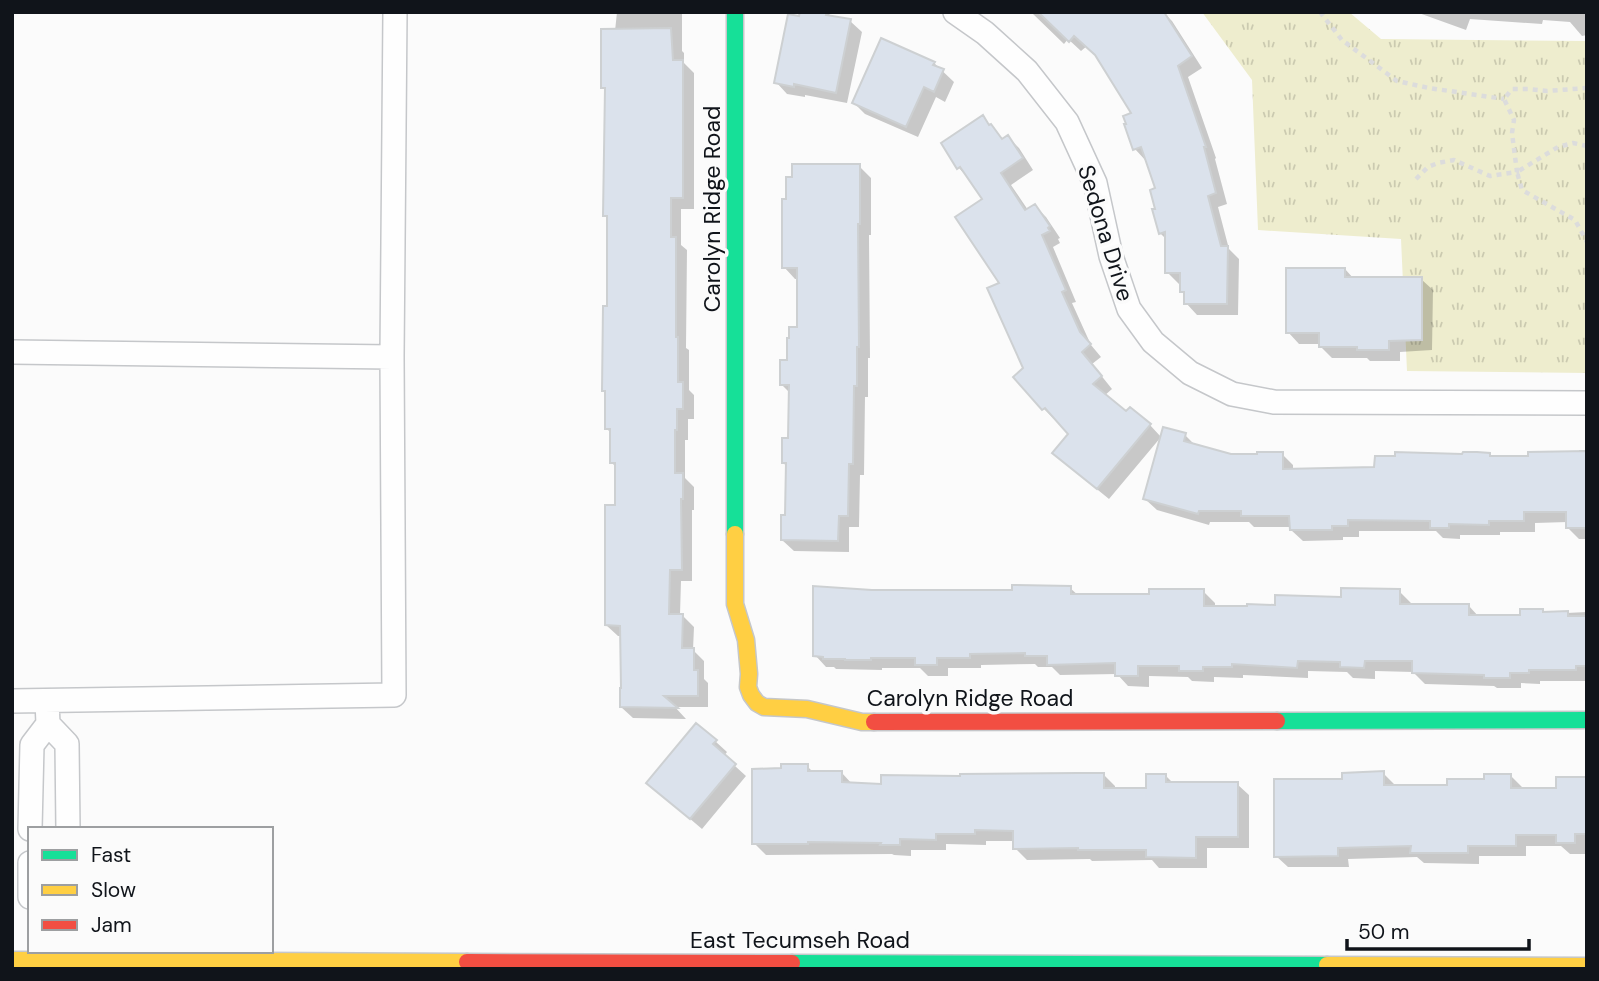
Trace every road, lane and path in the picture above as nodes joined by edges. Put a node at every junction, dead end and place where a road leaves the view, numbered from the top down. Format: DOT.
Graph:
graph roads {
  1 [pos="395,12"];
  2 [pos="735,12"];
  3 [pos="955,12"];
  4 [pos="1320,12"];
  5 [pos="1587,88"];
  6 [pos="1504,99"];
  7 [pos="1587,146"];
  8 [pos="1517,172"];
  9 [pos="1416,179"];
  10 [pos="1587,242"];
  11 [pos="12,352"];
  12 [pos="392,356"];
  13 [pos="1587,403"];
  14 [pos="12,701"];
  15 [pos="47,713"];
  16 [pos="1587,720"];
  17 [pos="30,827"];
  18 [pos="68,827"];
  19 [pos="49,956"];
  20 [pos="12,960"];
  21 [pos="1587,966"];
  1 -- 12 [label="street"];
  2 -- 16 [label="main road, Carolyn Ridge Road"];
  3 -- 13 [label="street, Sedona Drive"];
  4 -- 6 [label="path"];
  5 -- 6 [label="path"];
  6 -- 8 [label="path"];
  7 -- 8 [label="path"];
  8 -- 9 [label="path"];
  8 -- 10 [label="path"];
  11 -- 12 [label="street"];
  12 -- 15 [label="street"];
  14 -- 15 [label="street"];
  15 -- 17 [label="street"];
  15 -- 18 [label="street"];
  19 -- 20 [label="main road, East Tecumseh Road"];
  19 -- 21 [label="main road, East Tecumseh Road"];
}
